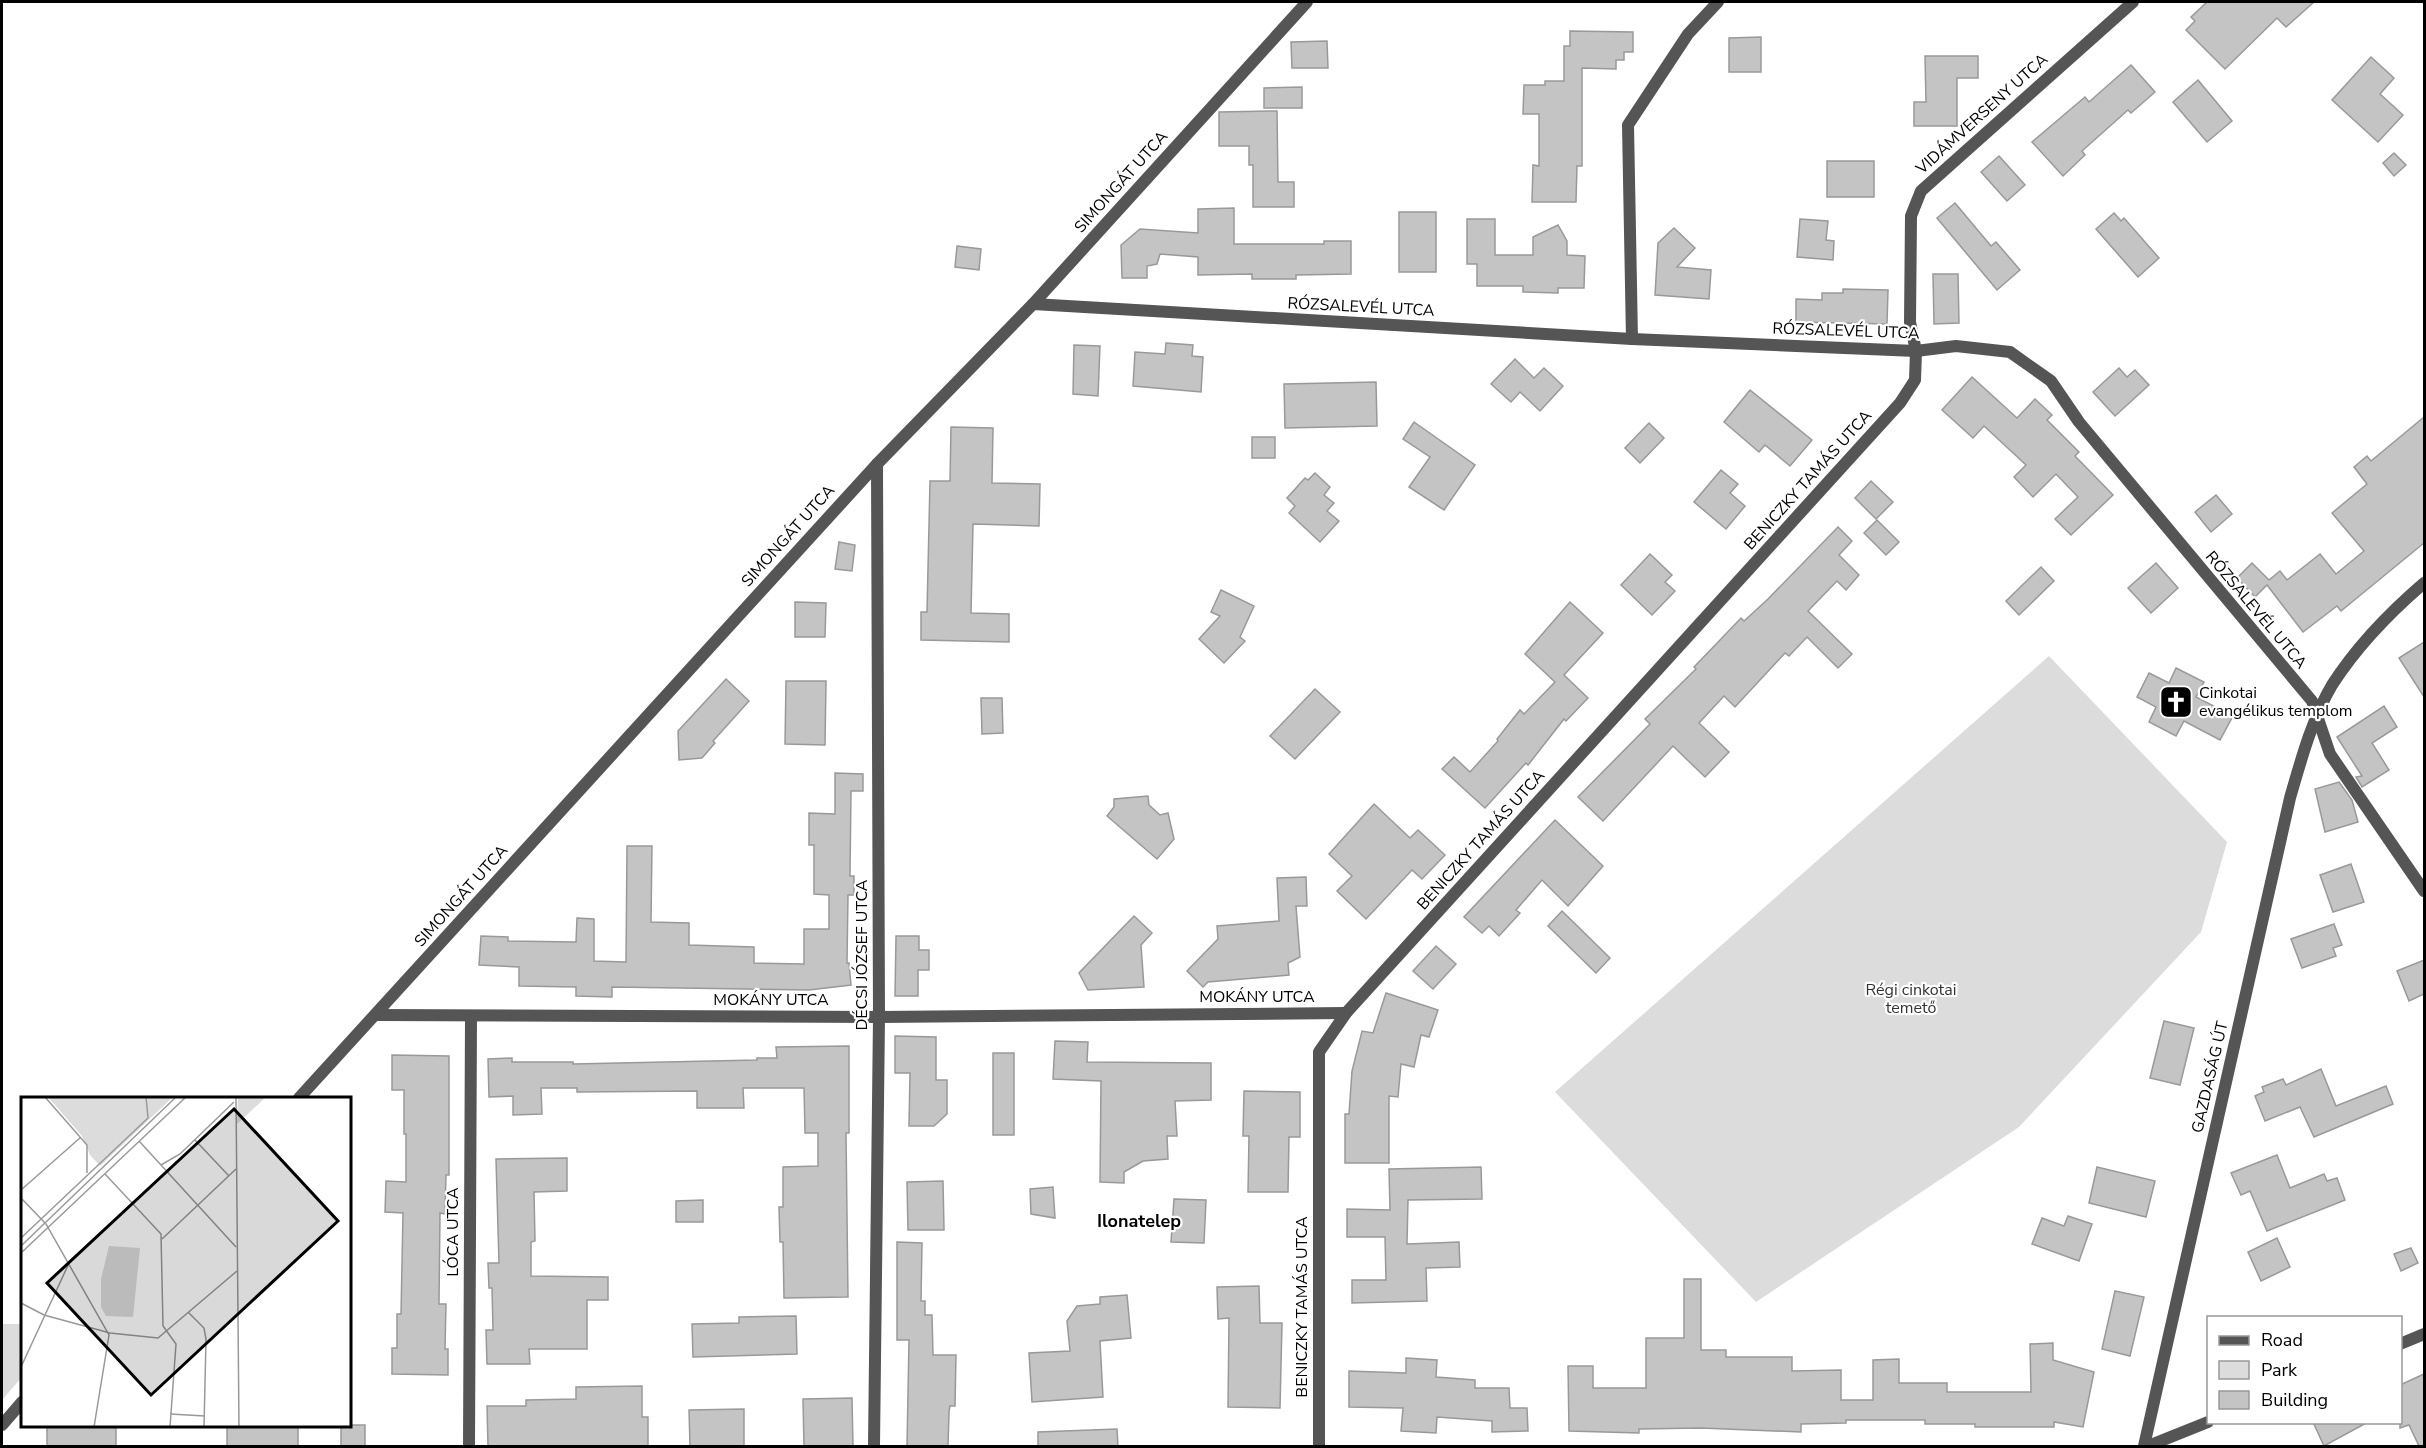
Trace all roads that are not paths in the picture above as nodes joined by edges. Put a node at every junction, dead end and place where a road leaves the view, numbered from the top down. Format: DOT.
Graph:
graph roads {
  1 [pos="1307,2"];
  2 [pos="1718,2"];
  3 [pos="2133,2"];
  4 [pos="1033,304"];
  5 [pos="1632,339"];
  6 [pos="1916,351"];
  7 [pos="877,464"];
  8 [pos="2424,583"];
  9 [pos="2317,718"];
  10 [pos="2424,891"];
  11 [pos="1346,1013"];
  12 [pos="375,1015"];
  13 [pos="471,1017"];
  14 [pos="879,1017"];
  15 [pos="300,1097"];
  16 [pos="2424,1334"];
  17 [pos="2402,1343"];
  18 [pos="21,1403"];
  19 [pos="2207,1422"];
  20 [pos="2,1425"];
  21 [pos="469,1446"];
  22 [pos="874,1446"];
  23 [pos="1319,1446"];
  24 [pos="2146,1446"];
  1 -- 4 [label="street, SIMONGÁT UTCA"];
  2 -- 5 [label="street"];
  3 -- 6 [label="street, VIDÁMVERSENY UTCA"];
  4 -- 5 [label="street, RÓZSALEVÉL UTCA"];
  4 -- 7 [label="street, SIMONGÁT UTCA"];
  5 -- 6 [label="street, RÓZSALEVÉL UTCA"];
  6 -- 9 [label="street, RÓZSALEVÉL UTCA"];
  6 -- 11 [label="street, BENICZKY TAMÁS UTCA"];
  7 -- 12 [label="street, SIMONGÁT UTCA"];
  7 -- 14 [label="street, DÉCSI JÓZSEF UTCA"];
  8 -- 9 [label="street, GAZDASÁG ÚT"];
  9 -- 10 [label="street, RÓZSALEVÉL UTCA"];
  9 -- 24 [label="street, GAZDASÁG ÚT"];
  11 -- 14 [label="street, MOKÁNY UTCA"];
  11 -- 23 [label="street, BENICZKY TAMÁS UTCA"];
  12 -- 13 [label="street, MOKÁNY UTCA"];
  12 -- 15 [label="street, SIMONGÁT UTCA"];
  13 -- 14 [label="street, MOKÁNY UTCA"];
  13 -- 21 [label="street, LÓCA UTCA"];
  14 -- 22 [label="street, DÉCSI JÓZSEF UTCA"];
  16 -- 17 [label="street"];
  18 -- 20 [label="street"];
  19 -- 24 [label="street"];
}
